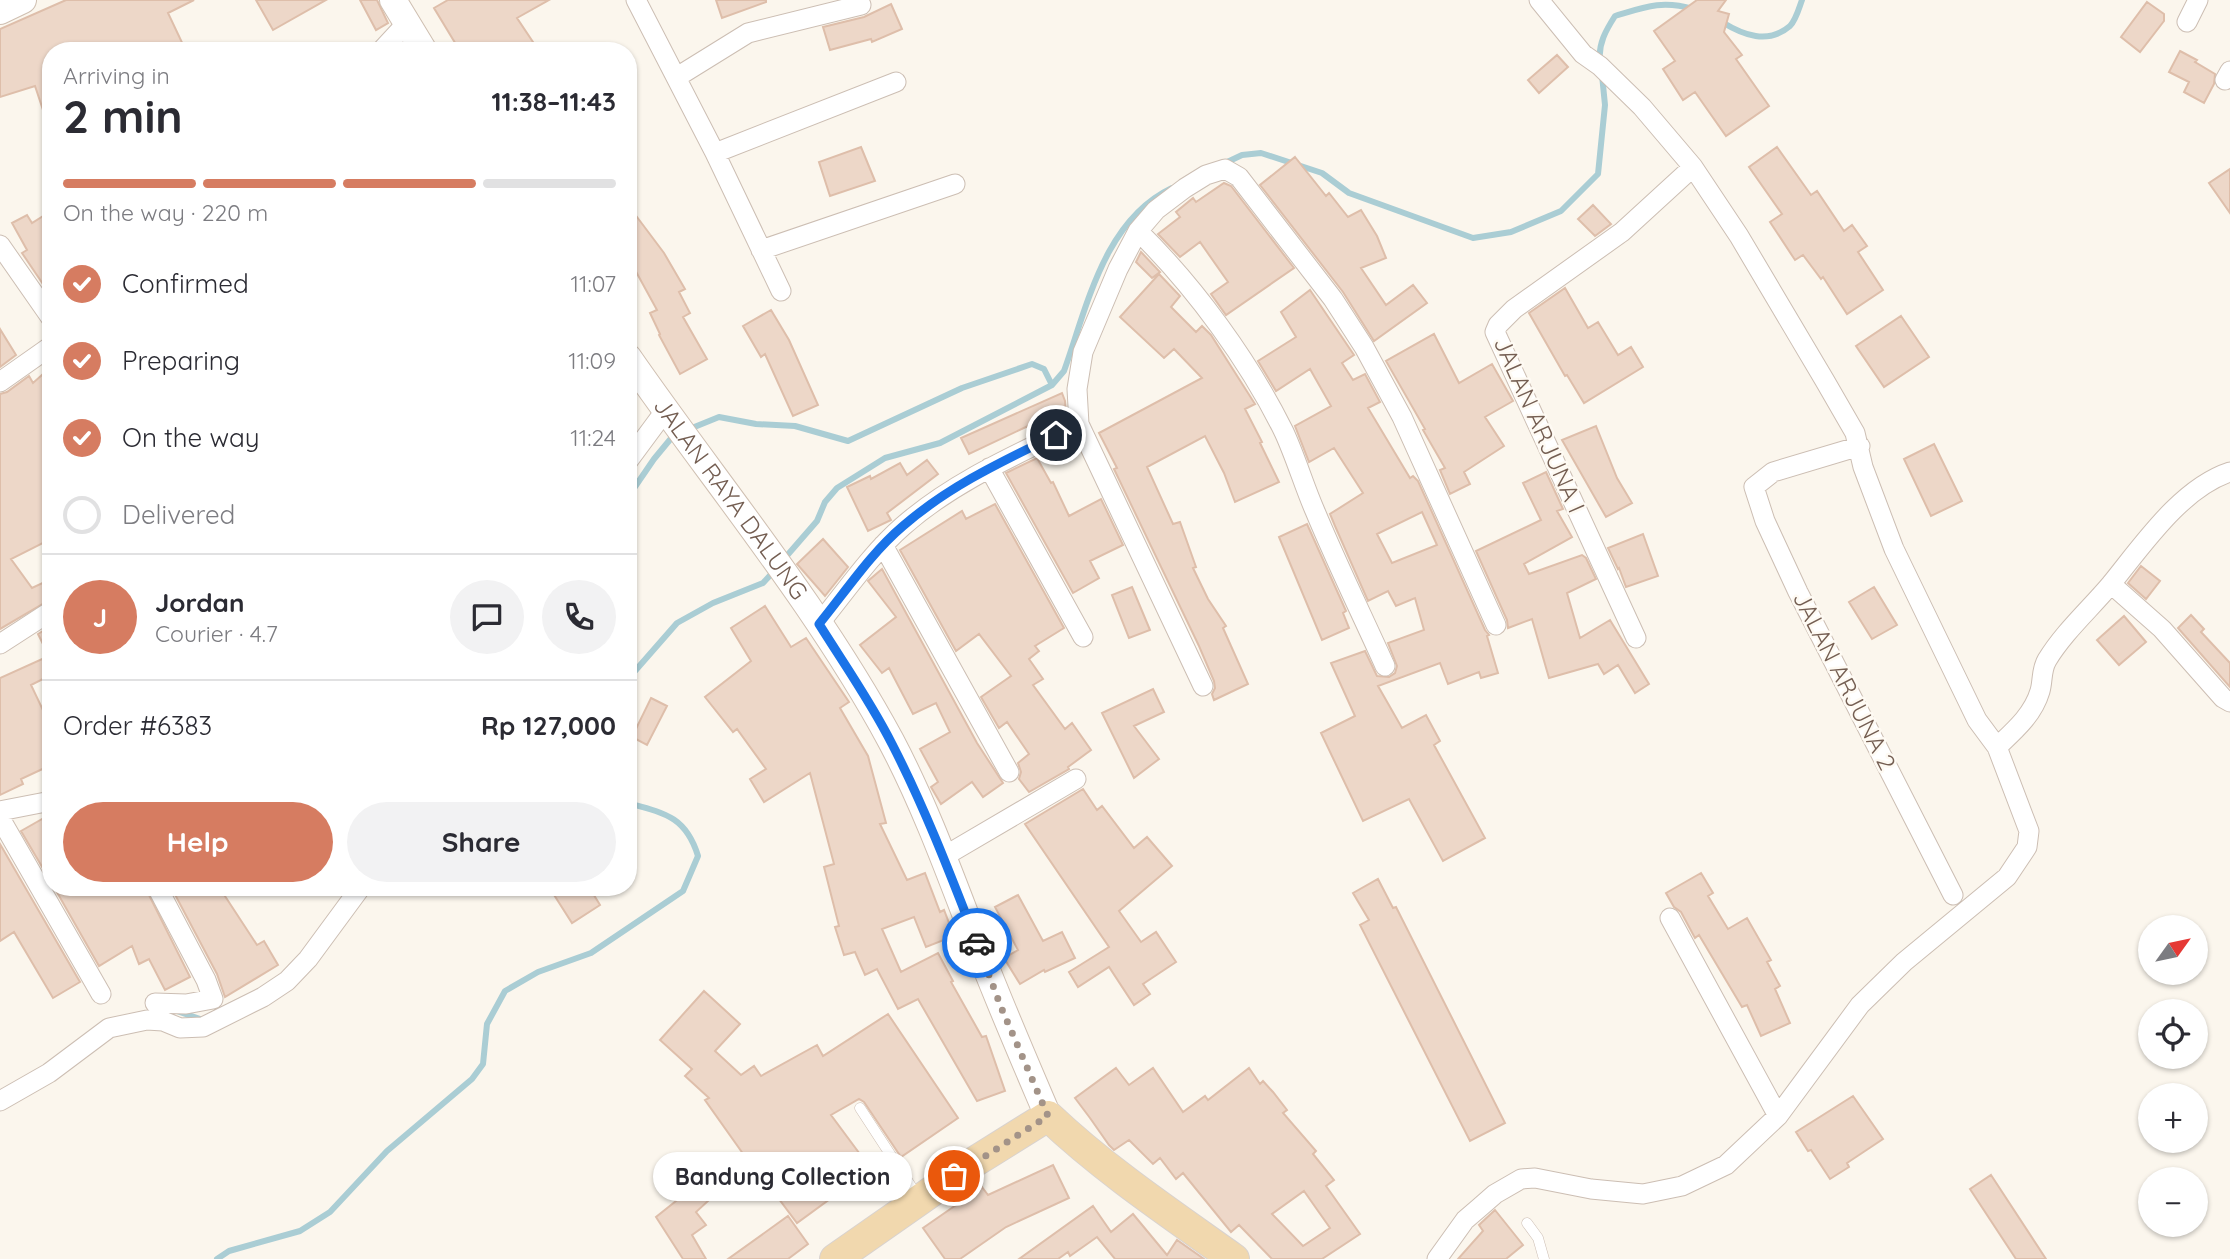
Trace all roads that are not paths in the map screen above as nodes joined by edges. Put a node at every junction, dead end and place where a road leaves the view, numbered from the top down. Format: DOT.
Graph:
graph roads {
  1 [pos="23,0"];
  2 [pos="393,0"];
  3 [pos="636,0"];
  4 [pos="1539,0"];
  5 [pos="2198,0"];
  6 [pos="861,5"];
  7 [pos="0,11"];
  8 [pos="2187,22"];
  9 [pos="406,24"];
  10 [pos="389,42"];
  11 [pos="418,42"];
  12 [pos="677,77"];
  13 [pos="896,82"];
  14 [pos="715,153"];
  15 [pos="1693,167"];
  16 [pos="955,184"];
  17 [pos="1138,231"];
  18 [pos="0,245"];
  19 [pos="761,250"];
  20 [pos="781,291"];
  21 [pos="42,305"];
  22 [pos="42,352"];
  23 [pos="637,370"];
  24 [pos="0,382"];
  25 [pos="665,411"];
  26 [pos="1079,424"];
  27 [pos="1860,446"];
  28 [pos="637,449"];
  29 [pos="989,468"];
  30 [pos="2230,472"];
  31 [pos="883,545"];
  32 [pos="2111,584"];
  33 [pos="42,617"];
  34 [pos="819,624"];
  35 [pos="1496,625"];
  36 [pos="1083,637"];
  37 [pos="1636,638"];
  38 [pos="0,643"];
  39 [pos="1385,666"];
  40 [pos="1203,686"];
  41 [pos="2230,702"];
  42 [pos="1997,747"];
  43 [pos="1009,772"];
  44 [pos="1076,779"];
  45 [pos="42,803"];
  46 [pos="0,811"];
  47 [pos="0,818"];
  48 [pos="943,857"];
  49 [pos="42,891"];
  50 [pos="1953,895"];
  51 [pos="45,896"];
  52 [pos="161,896"];
  53 [pos="354,896"];
  54 [pos="1670,918"];
  55 [pos="101,994"];
  56 [pos="155,1003"];
  57 [pos="0,1101"];
  58 [pos="860,1108"];
  59 [pos="1778,1115"];
  60 [pos="1048,1116"];
  61 [pos="920,1200"];
  62 [pos="1527,1223"];
  63 [pos="835,1259"];
  64 [pos="1234,1259"];
  65 [pos="1437,1259"];
  66 [pos="1544,1259"];
  1 -- 7 [label="street"];
  2 -- 9 [label="street"];
  3 -- 12 [label="street"];
  4 -- 15 [label="street"];
  5 -- 8 [label="street"];
  6 -- 12 [label="street"];
  9 -- 10 [label="street"];
  9 -- 11 [label="street"];
  12 -- 14 [label="street"];
  13 -- 14 [label="street"];
  14 -- 19 [label="street"];
  15 -- 27 [label="street"];
  15 -- 37 [label="street, JALAN ARJUNA I"];
  16 -- 19 [label="street"];
  17 -- 26 [label="street"];
  17 -- 35 [label="street"];
  17 -- 39 [label="street"];
  18 -- 21 [label="street"];
  19 -- 20 [label="street"];
  22 -- 24 [label="street"];
  23 -- 25 [label="street, JALAN RAYA DALUNG"];
  25 -- 28 [label="street"];
  25 -- 34 [label="street, JALAN RAYA DALUNG"];
  26 -- 29 [label="street"];
  26 -- 40 [label="street"];
  27 -- 42 [label="street"];
  27 -- 50 [label="street, JALAN ARJUNA 2"];
  29 -- 31 [label="street"];
  29 -- 36 [label="street"];
  30 -- 32 [label="street"];
  31 -- 34 [label="street"];
  31 -- 43 [label="street"];
  32 -- 41 [label="street"];
  32 -- 42 [label="street"];
  33 -- 38 [label="street"];
  34 -- 48 [label="street, JALAN RAYA DALUNG"];
  42 -- 59 [label="street"];
  44 -- 48 [label="street"];
  45 -- 46 [label="street"];
  47 -- 49 [label="street"];
  48 -- 60 [label="street, JALAN RAYA DALUNG"];
  51 -- 55 [label="street"];
  52 -- 56 [label="street"];
  53 -- 57 [label="street"];
  54 -- 59 [label="street"];
  58 -- 61 [label="lane"];
  59 -- 65 [label="street"];
  60 -- 61 [label="main road"];
  60 -- 64 [label="main road, JALAN RAYA DALUNG"];
  61 -- 63 [label="main road"];
  62 -- 66 [label="lane"];
}
